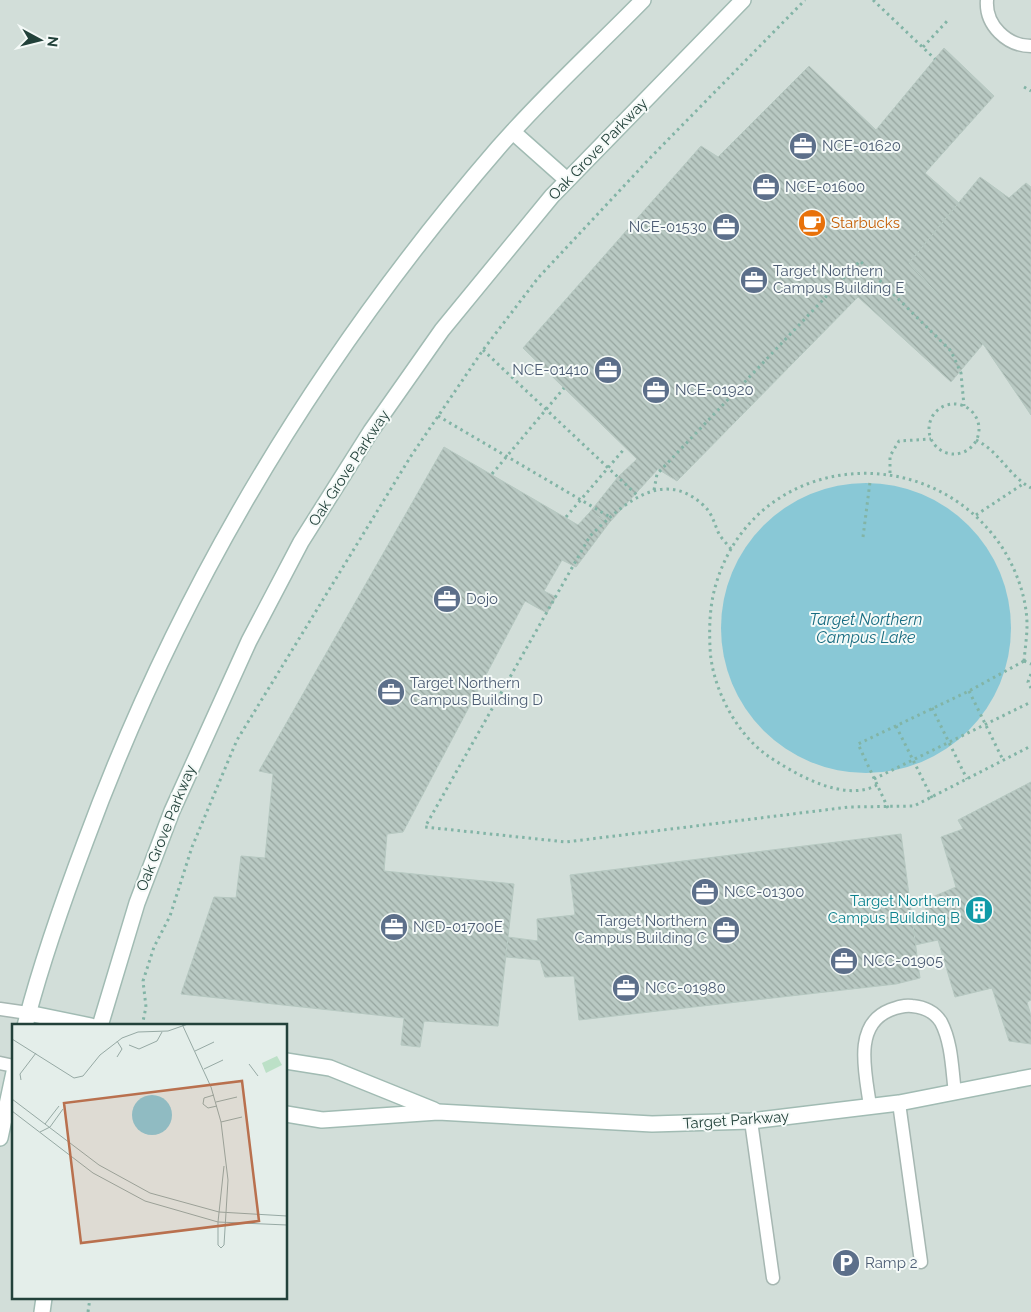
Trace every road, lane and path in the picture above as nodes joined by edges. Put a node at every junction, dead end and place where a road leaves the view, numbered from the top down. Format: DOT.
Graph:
graph roads {
  1 [pos="643,0"];
  2 [pos="743,0"];
  3 [pos="805,0"];
  4 [pos="873,0"];
  5 [pos="987,0"];
  6 [pos="949,19"];
  7 [pos="1031,46"];
  8 [pos="923,47"];
  9 [pos="935,59"];
  10 [pos="1024,87"];
  11 [pos="1031,91"];
  12 [pos="513,132"];
  13 [pos="567,180"];
  14 [pos="483,350"];
  15 [pos="564,388"];
  16 [pos="964,406"];
  17 [pos="546,409"];
  18 [pos="438,416"];
  19 [pos="931,439"];
  20 [pos="976,440"];
  21 [pos="625,448"];
  22 [pos="507,456"];
  23 [pos="607,468"];
  24 [pos="492,474"];
  25 [pos="890,474"];
  26 [pos="870,482"];
  27 [pos="1022,483"];
  28 [pos="1031,488"];
  29 [pos="654,490"];
  30 [pos="638,496"];
  31 [pos="581,499"];
  32 [pos="976,515"];
  33 [pos="566,517"];
  34 [pos="610,517"];
  35 [pos="863,537"];
  36 [pos="731,549"];
  37 [pos="1024,661"];
  38 [pos="1031,664"];
  39 [pos="1031,674"];
  40 [pos="1031,688"];
  41 [pos="969,690"];
  42 [pos="1031,702"];
  43 [pos="932,708"];
  44 [pos="986,724"];
  45 [pos="896,726"];
  46 [pos="949,743"];
  47 [pos="1031,746"];
  48 [pos="913,760"];
  49 [pos="1004,760"];
  50 [pos="874,779"];
  51 [pos="967,779"];
  52 [pos="877,785"];
  53 [pos="932,798"];
  54 [pos="888,808"];
  55 [pos="0,1009"];
  56 [pos="27,1020"];
  57 [pos="70,1024"];
  58 [pos="101,1024"];
  59 [pos="142,1024"];
  60 [pos="288,1060"];
  61 [pos="1031,1078"];
  62 [pos="12,1081"];
  63 [pos="955,1093"];
  64 [pos="899,1103"];
  65 [pos="870,1106"];
  66 [pos="438,1112"];
  67 [pos="288,1114"];
  68 [pos="752,1120"];
  69 [pos="0,1138"];
  70 [pos="921,1262"];
  71 [pos="773,1278"];
  1 -- 12 [label="street"];
  2 -- 13 [label="street, Oak Grove Parkway"];
  3 -- 14 [label="path"];
  4 -- 8 [label="path"];
  5 -- 7 [label="lane"];
  6 -- 8 [label="path"];
  8 -- 9 [label="path"];
  10 -- 11 [label="path"];
  12 -- 13 [label="street"];
  12 -- 56 [label="street"];
  13 -- 58 [label="street, Oak Grove Parkway"];
  14 -- 17 [label="path"];
  14 -- 18 [label="path"];
  15 -- 17 [label="path"];
  16 -- 19 [label="path"];
  16 -- 20 [label="path"];
  16 -- 29 [label="path"];
  17 -- 22 [label="path"];
  17 -- 23 [label="path"];
  18 -- 22 [label="path"];
  18 -- 59 [label="path"];
  19 -- 20 [label="path"];
  19 -- 25 [label="path"];
  20 -- 27 [label="path"];
  21 -- 23 [label="path"];
  22 -- 24 [label="path"];
  22 -- 31 [label="path"];
  23 -- 30 [label="path"];
  23 -- 31 [label="path"];
  25 -- 32 [label="path"];
  25 -- 36 [label="path"];
  26 -- 35 [label="path"];
  27 -- 28 [label="path"];
  27 -- 32 [label="path"];
  29 -- 30 [label="path"];
  29 -- 36 [label="path"];
  30 -- 34 [label="path"];
  31 -- 33 [label="path"];
  31 -- 34 [label="path"];
  32 -- 37 [label="path"];
  34 -- 54 [label="path"];
  36 -- 52 [label="path"];
  37 -- 38 [label="path"];
  37 -- 41 [label="path"];
  39 -- 40 [label="path"];
  41 -- 43 [label="path"];
  41 -- 44 [label="path"];
  42 -- 44 [label="path"];
  43 -- 45 [label="path"];
  43 -- 46 [label="path"];
  44 -- 46 [label="path"];
  44 -- 49 [label="path"];
  45 -- 48 [label="path"];
  45 -- 50 [label="path"];
  46 -- 48 [label="path"];
  46 -- 51 [label="path"];
  47 -- 49 [label="path"];
  48 -- 50 [label="path"];
  48 -- 53 [label="path"];
  49 -- 51 [label="path"];
  50 -- 52 [label="path"];
  51 -- 53 [label="path"];
  52 -- 54 [label="path"];
  53 -- 54 [label="path"];
  55 -- 56 [label="lane"];
  56 -- 57 [label="street"];
  60 -- 66 [label="street, Target Parkway"];
  61 -- 63 [label="street, Target Parkway"];
  62 -- 69 [label="street"];
  63 -- 64 [label="street, Target Parkway"];
  63 -- 65 [label="lane"];
  64 -- 65 [label="street, Target Parkway"];
  64 -- 70 [label="lane"];
  65 -- 68 [label="street, Target Parkway"];
  66 -- 67 [label="street, Target Parkway"];
  66 -- 68 [label="street, Target Parkway"];
  68 -- 71 [label="lane"];
}
